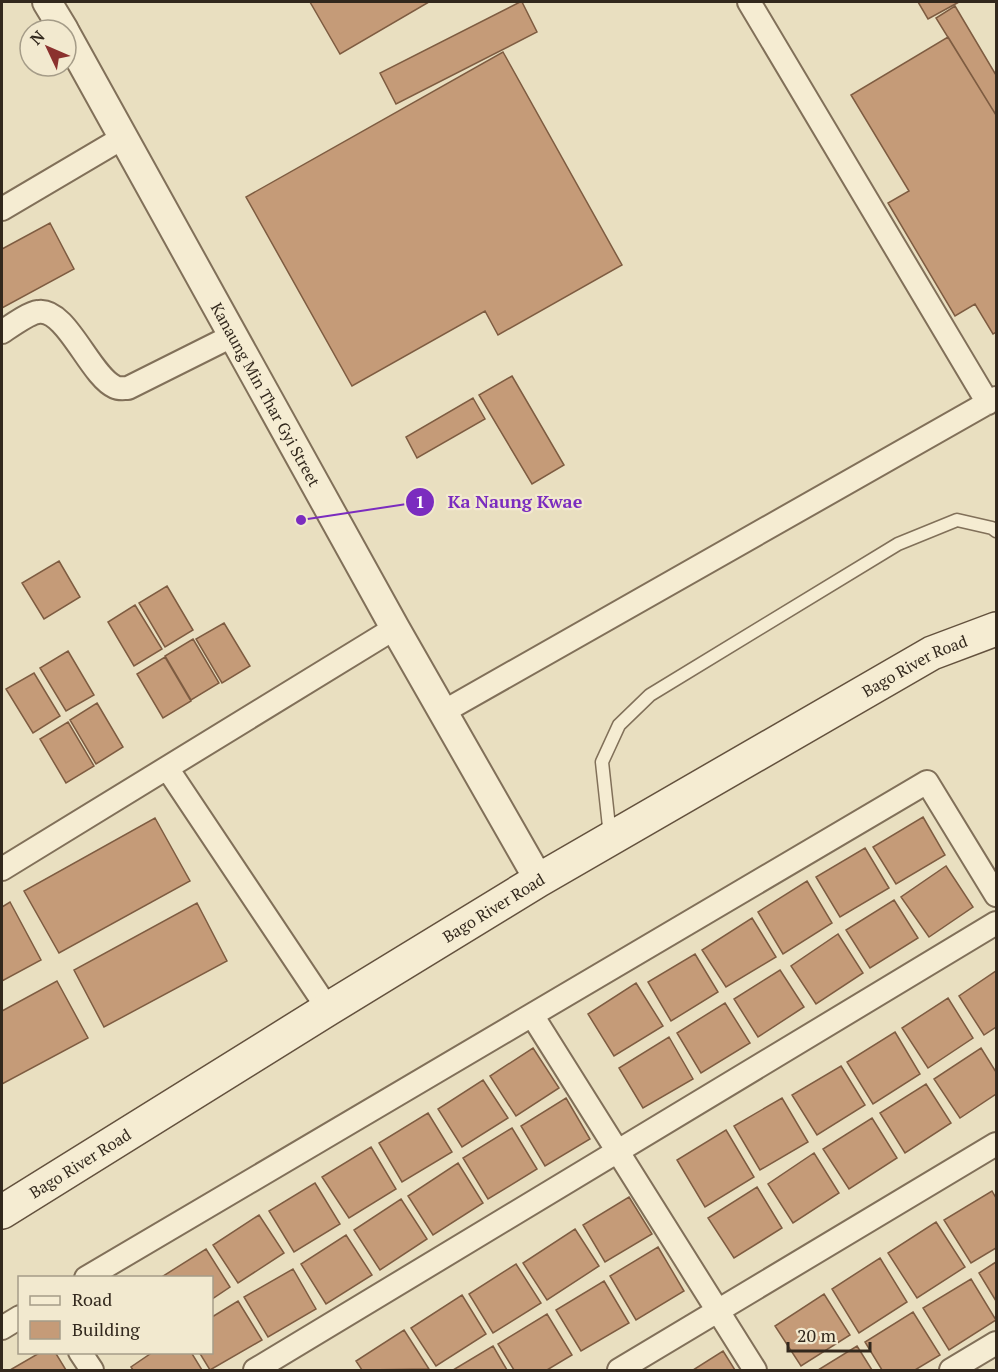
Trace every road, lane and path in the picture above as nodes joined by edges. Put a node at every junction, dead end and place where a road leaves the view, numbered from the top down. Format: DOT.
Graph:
graph roads {
  1 [pos="47,2"];
  2 [pos="749,2"];
  3 [pos="57,18"];
  4 [pos="78,55"];
  5 [pos="124,137"];
  6 [pos="2,208"];
  7 [pos="2,332"];
  8 [pos="234,336"];
  9 [pos="992,401"];
  10 [pos="996,531"];
  11 [pos="395,628"];
  12 [pos="996,629"];
  13 [pos="443,712"];
  14 [pos="167,768"];
  15 [pos="610,839"];
  16 [pos="2,869"];
  17 [pos="539,880"];
  18 [pos="996,895"];
  19 [pos="996,923"];
  20 [pos="328,1009"];
  21 [pos="532,1015"];
  22 [pos="996,1144"];
  23 [pos="618,1151"];
  24 [pos="2,1212"];
  25 [pos="89,1276"];
  26 [pos="718,1311"];
  27 [pos="18,1318"];
  28 [pos="2,1328"];
  29 [pos="996,1343"];
  30 [pos="81,1354"];
  31 [pos="92,1371"];
  32 [pos="255,1371"];
  33 [pos="619,1371"];
  34 [pos="755,1371"];
  35 [pos="951,1371"];
  1 -- 3 [label="street"];
  2 -- 9 [label="street"];
  4 -- 5 [label="street, Kanaung Min Thar Gyi Street"];
  5 -- 6 [label="street"];
  5 -- 8 [label="street, Kanaung Min Thar Gyi Street"];
  7 -- 8 [label="street"];
  8 -- 11 [label="street, Kanaung Min Thar Gyi Street"];
  9 -- 13 [label="street"];
  10 -- 15 [label="lane"];
  11 -- 13 [label="street, Kanaung Min Thar Gyi Street"];
  11 -- 14 [label="street"];
  12 -- 15 [label="main road, Bago River Road"];
  13 -- 17 [label="street, Kanaung Min Thar Gyi Street"];
  14 -- 16 [label="street"];
  14 -- 20 [label="street"];
  15 -- 17 [label="main road, Bago River Road"];
  17 -- 20 [label="main road, Bago River Road"];
  18 -- 21 [label="street"];
  19 -- 23 [label="street"];
  20 -- 24 [label="main road, Bago River Road"];
  21 -- 23 [label="street"];
  21 -- 25 [label="street"];
  22 -- 26 [label="street"];
  23 -- 26 [label="street"];
  23 -- 32 [label="street"];
  26 -- 33 [label="street"];
  26 -- 34 [label="street"];
  27 -- 28 [label="street"];
  29 -- 35 [label="street"];
  30 -- 31 [label="street"];
}
